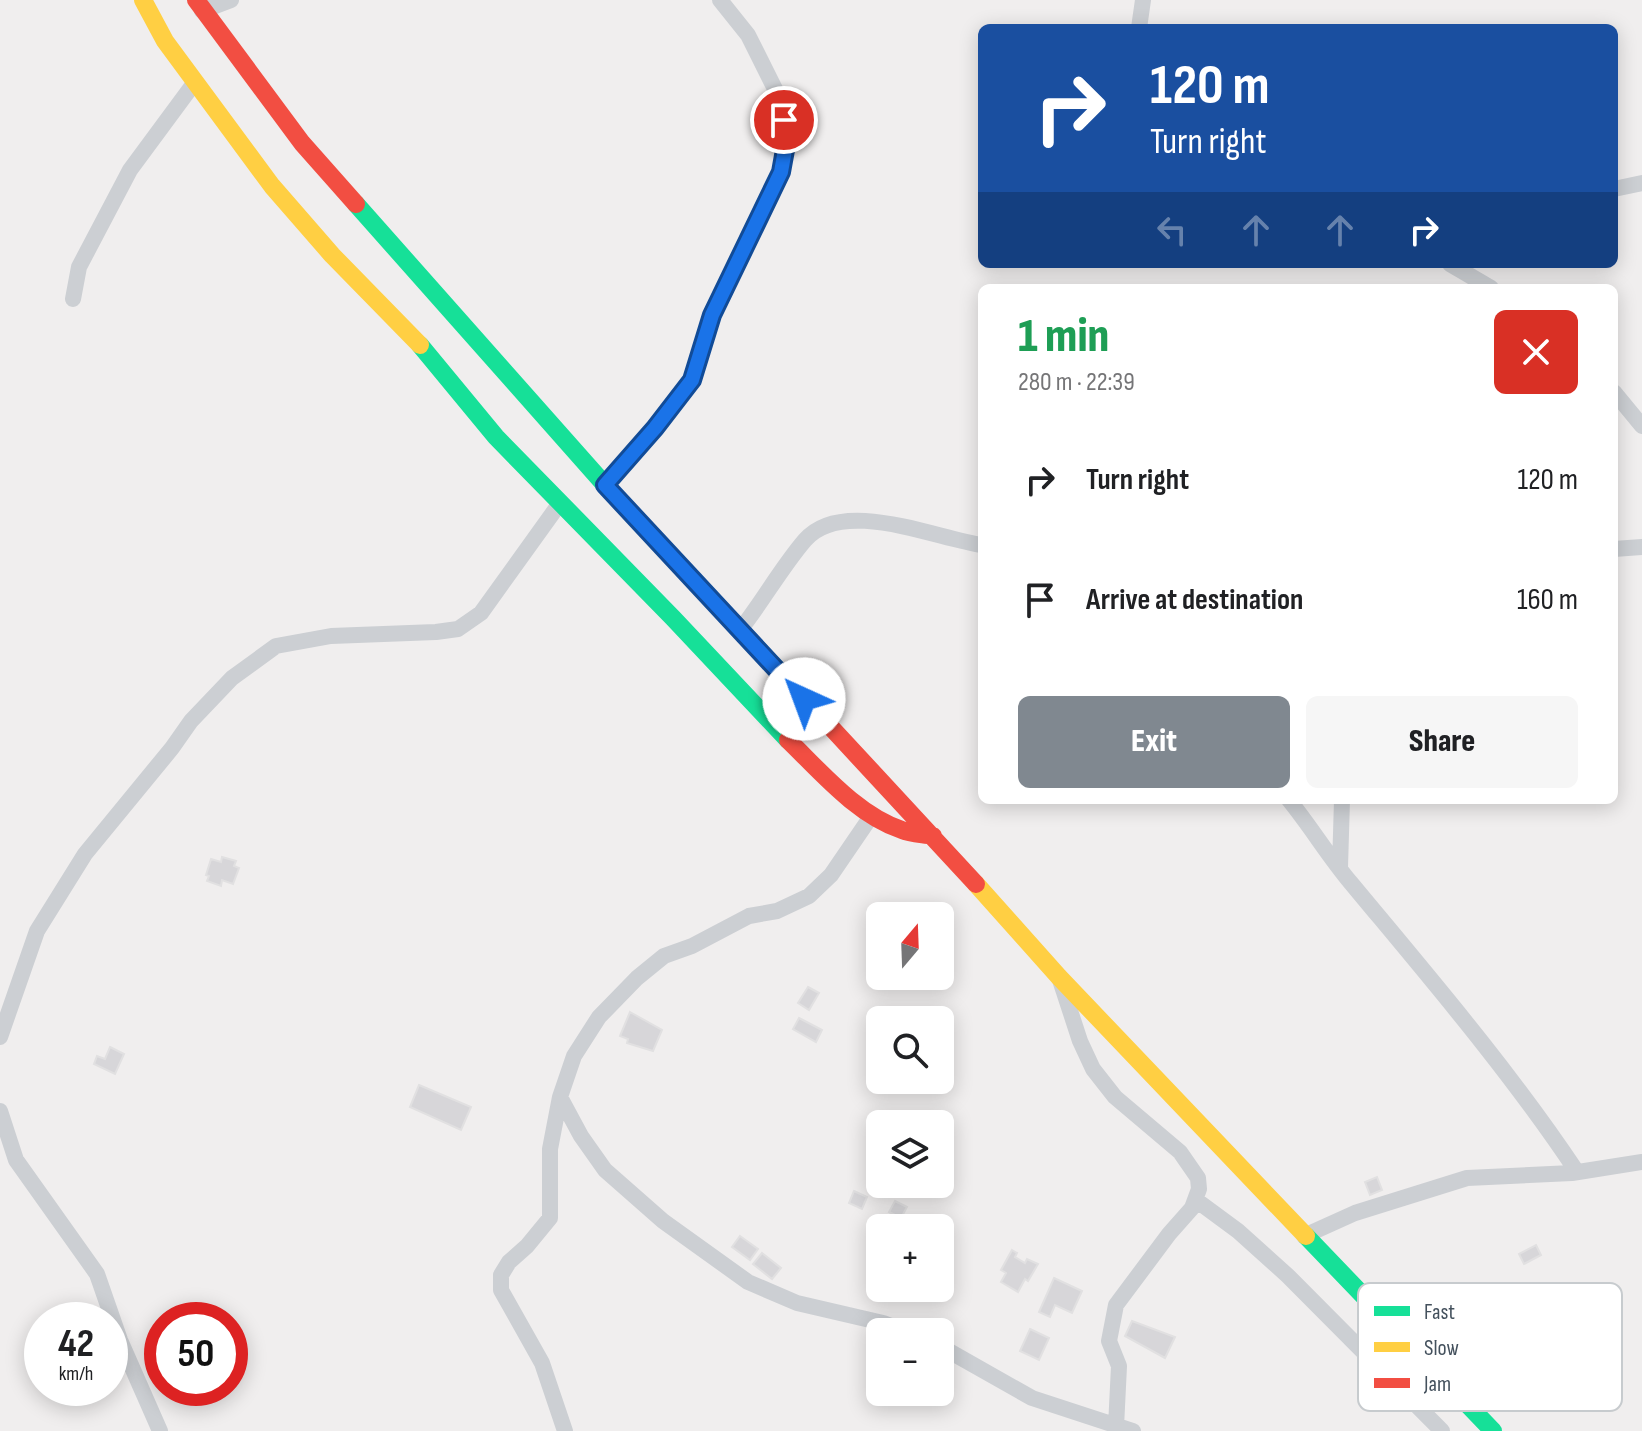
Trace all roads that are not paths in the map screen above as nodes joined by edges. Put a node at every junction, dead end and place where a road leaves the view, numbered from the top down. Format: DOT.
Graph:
graph roads {
  1 [pos="143,0"];
  2 [pos="231,0"];
  3 [pos="720,0"];
  4 [pos="1143,0"];
  5 [pos="199,6"];
  6 [pos="1140,24"];
  7 [pos="195,82"];
  8 [pos="1642,183"];
  9 [pos="1618,188"];
  10 [pos="1457,268"];
  11 [pos="1484,284"];
  12 [pos="73,299"];
  13 [pos="1618,397"];
  14 [pos="1642,426"];
  15 [pos="605,485"];
  16 [pos="560,503"];
  17 [pos="978,544"];
  18 [pos="1642,547"];
  19 [pos="1618,549"];
  20 [pos="740,630"];
  21 [pos="1292,804"];
  22 [pos="1342,804"];
  23 [pos="872,815"];
  24 [pos="933,836"];
  25 [pos="1340,867"];
  26 [pos="1059,977"];
  27 [pos="0,1037"];
  28 [pos="560,1097"];
  29 [pos="0,1111"];
  30 [pos="1642,1162"];
  31 [pos="1577,1172"];
  32 [pos="1196,1200"];
  33 [pos="1304,1236"];
  34 [pos="1358,1292"];
  35 [pos="866,1319"];
  36 [pos="1358,1346"];
  37 [pos="954,1354"];
  38 [pos="1422,1411"];
  39 [pos="1474,1411"];
  40 [pos="1124,1429"];
  41 [pos="160,1431"];
  42 [pos="565,1431"];
  43 [pos="1442,1431"];
  44 [pos="1493,1431"];
  1 -- 7 [label="main road"];
  2 -- 5 [label="street"];
  3 -- 15 [label="street"];
  4 -- 6 [label="street"];
  5 -- 15 [label="main road"];
  7 -- 12 [label="street"];
  7 -- 16 [label="main road"];
  8 -- 9 [label="street"];
  10 -- 11 [label="street"];
  13 -- 14 [label="street"];
  15 -- 20 [label="main road"];
  16 -- 23 [label="main road"];
  16 -- 27 [label="street"];
  17 -- 20 [label="street"];
  18 -- 19 [label="street"];
  20 -- 24 [label="main road"];
  21 -- 25 [label="street"];
  22 -- 25 [label="street"];
  23 -- 24 [label="main road"];
  23 -- 28 [label="street"];
  24 -- 26 [label="main road"];
  25 -- 31 [label="street"];
  26 -- 32 [label="street"];
  26 -- 33 [label="main road"];
  28 -- 35 [label="street"];
  28 -- 42 [label="street"];
  29 -- 41 [label="street"];
  30 -- 31 [label="street"];
  31 -- 33 [label="street"];
  32 -- 36 [label="street"];
  32 -- 40 [label="street"];
  33 -- 34 [label="main road"];
  37 -- 40 [label="street"];
  38 -- 43 [label="street"];
  39 -- 44 [label="main road"];
}
